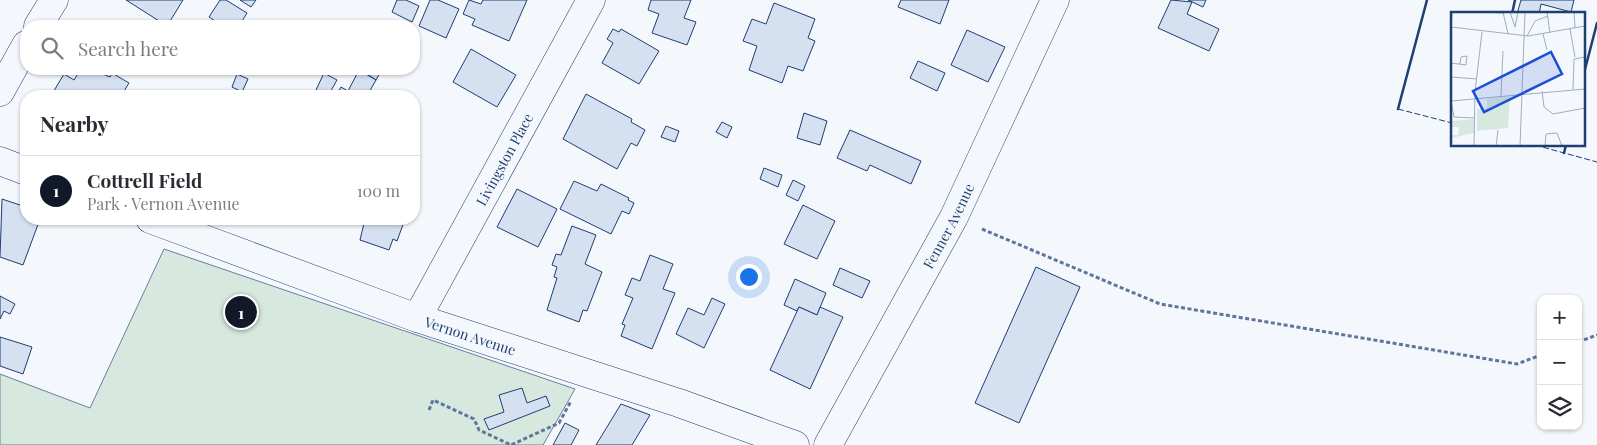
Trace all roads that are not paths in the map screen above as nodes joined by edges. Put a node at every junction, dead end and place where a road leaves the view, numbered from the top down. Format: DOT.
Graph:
graph roads {
  1 [pos="54,0"];
  2 [pos="591,0"];
  3 [pos="1055,0"];
  4 [pos="42,20"];
  5 [pos="20,56"];
  6 [pos="0,92"];
  7 [pos="0,161"];
  8 [pos="20,169"];
  9 [pos="166,225"];
  10 [pos="417,318"];
  11 [pos="795,445"];
  12 [pos="828,445"];
  1 -- 4 [label="street"];
  2 -- 10 [label="street, Livingston Place"];
  3 -- 12 [label="street, Fenner Avenue"];
  5 -- 6 [label="street"];
  7 -- 8 [label="street"];
  9 -- 10 [label="street, Vernon Avenue"];
  10 -- 11 [label="street, Vernon Avenue"];
}
